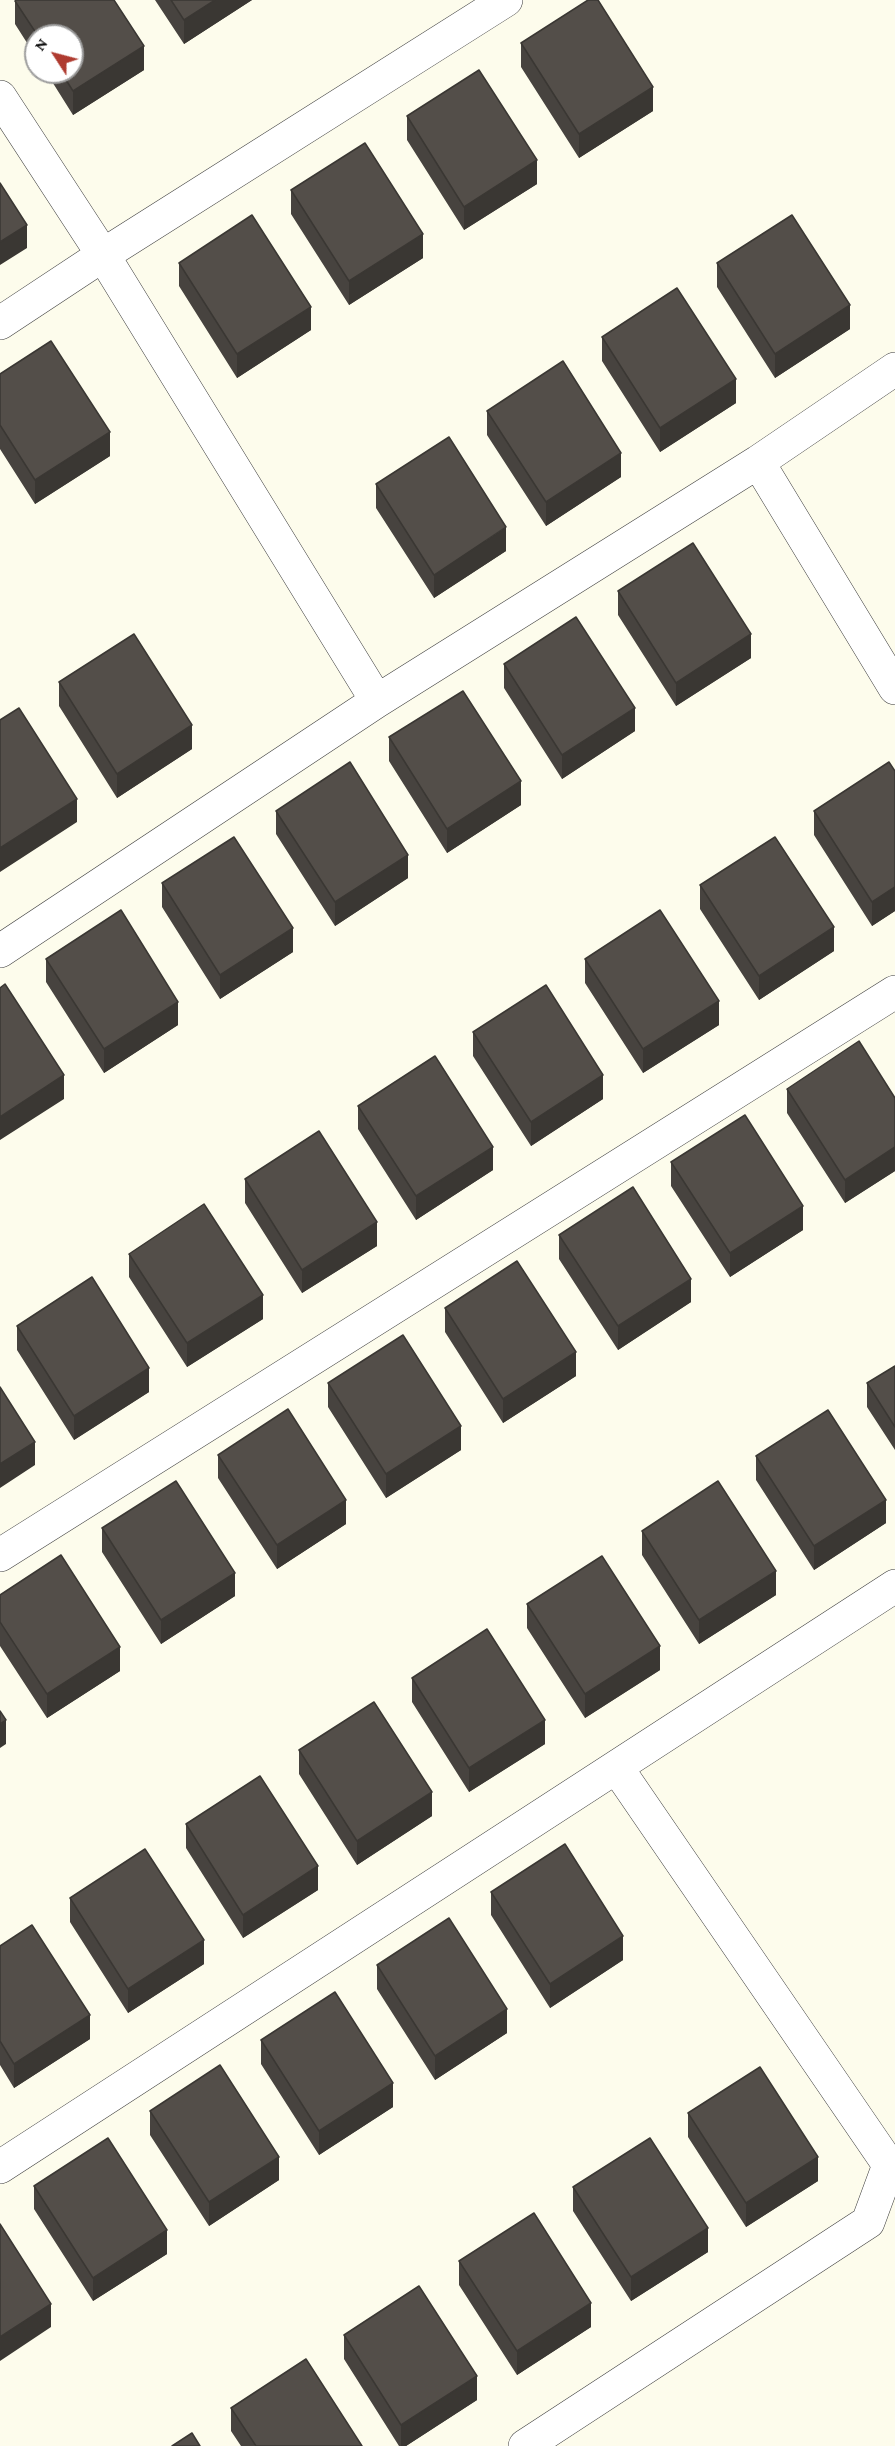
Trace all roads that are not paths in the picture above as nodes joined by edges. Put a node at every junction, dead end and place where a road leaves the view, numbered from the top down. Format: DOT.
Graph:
graph roads {
  1 [pos="506,0"];
  2 [pos="0,97"];
  3 [pos="102,255"];
  4 [pos="0,323"];
  5 [pos="895,369"];
  6 [pos="758,462"];
  7 [pos="895,688"];
  8 [pos="377,701"];
  9 [pos="0,951"];
  10 [pos="895,992"];
  11 [pos="0,1555"];
  12 [pos="895,1586"];
  13 [pos="617,1768"];
  14 [pos="0,2167"];
  15 [pos="525,2446"];
  1 -- 3 [label="street"];
  2 -- 3 [label="street"];
  3 -- 4 [label="street"];
  3 -- 8 [label="street"];
  5 -- 6 [label="street"];
  6 -- 7 [label="street"];
  6 -- 8 [label="street"];
  8 -- 9 [label="street"];
  10 -- 11 [label="street"];
  12 -- 13 [label="street"];
  13 -- 14 [label="street"];
  13 -- 15 [label="street"];
}
